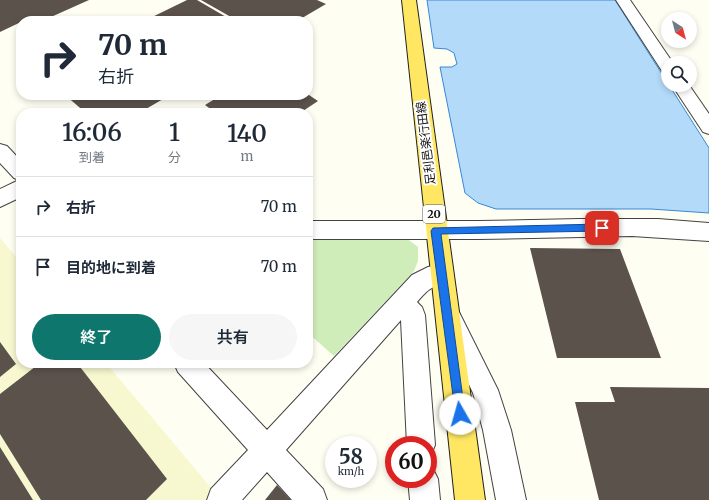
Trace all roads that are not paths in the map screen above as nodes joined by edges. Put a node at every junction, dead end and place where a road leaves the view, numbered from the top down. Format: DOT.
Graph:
graph roads {
  1 [pos="409,0"];
  2 [pos="623,0"];
  3 [pos="661,57"];
  4 [pos="685,92"];
  5 [pos="709,128"];
  6 [pos="0,151"];
  7 [pos="16,168"];
  8 [pos="16,190"];
  9 [pos="0,199"];
  10 [pos="313,230"];
  11 [pos="436,231"];
  12 [pos="709,232"];
  13 [pos="442,274"];
  14 [pos="401,303"];
  15 [pos="447,314"];
  16 [pos="191,368"];
  17 [pos="420,436"];
  18 [pos="267,452"];
  19 [pos="424,488"];
  20 [pos="222,500"];
  21 [pos="312,500"];
  22 [pos="425,500"];
  23 [pos="470,500"];
  24 [pos="511,500"];
  1 -- 11 [label="main road, 足利邑楽行田線 / 20"];
  2 -- 3 [label="street"];
  4 -- 5 [label="street"];
  6 -- 7 [label="street"];
  8 -- 9 [label="street"];
  10 -- 11 [label="street"];
  11 -- 12 [label="street"];
  11 -- 13 [label="main road, 足利邑楽行田線 / 20"];
  13 -- 14 [label="street"];
  13 -- 15 [label="main road, 足利邑楽行田線 / 20"];
  14 -- 17 [label="street"];
  14 -- 18 [label="street"];
  15 -- 23 [label="main road, 足利邑楽行田線 / 20"];
  15 -- 24 [label="street"];
  16 -- 18 [label="street"];
  18 -- 20 [label="street"];
  18 -- 21 [label="street"];
  19 -- 22 [label="street"];
}
